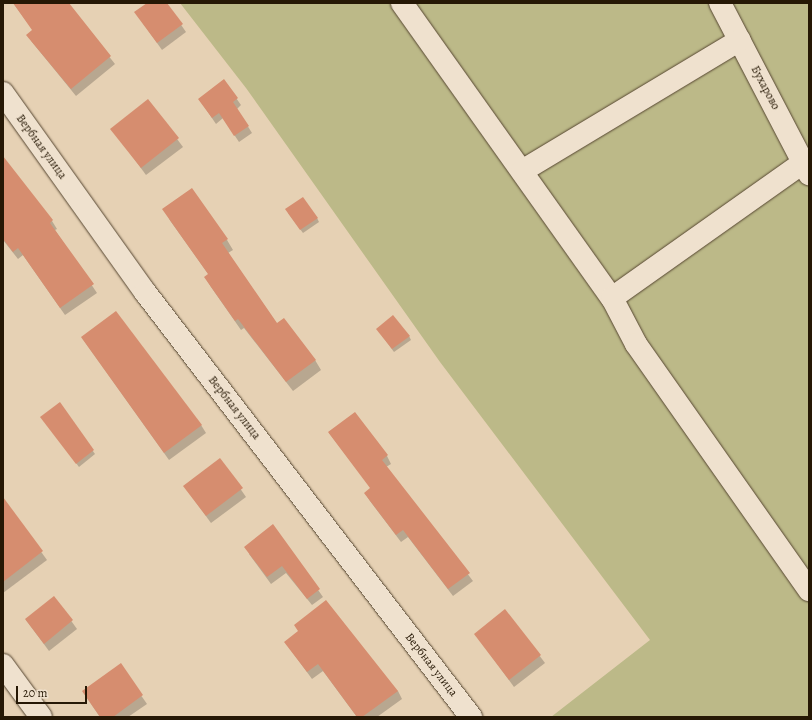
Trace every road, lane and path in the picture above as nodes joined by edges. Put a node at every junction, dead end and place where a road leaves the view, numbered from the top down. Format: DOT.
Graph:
graph roads {
  1 [pos="402,3"];
  2 [pos="720,3"];
  3 [pos="740,40"];
  4 [pos="3,93"];
  5 [pos="806,168"];
  6 [pos="522,171"];
  7 [pos="612,298"];
  8 [pos="809,590"];
  9 [pos="3,665"];
  10 [pos="41,717"];
  11 [pos="471,717"];
  1 -- 6 [label="street"];
  2 -- 3 [label="street, Бухарово"];
  3 -- 5 [label="street, Бухарово"];
  3 -- 6 [label="street"];
  4 -- 11 [label="street, Вербная улица"];
  5 -- 7 [label="street"];
  6 -- 7 [label="street"];
  7 -- 8 [label="street"];
  9 -- 10 [label="street"];
}
